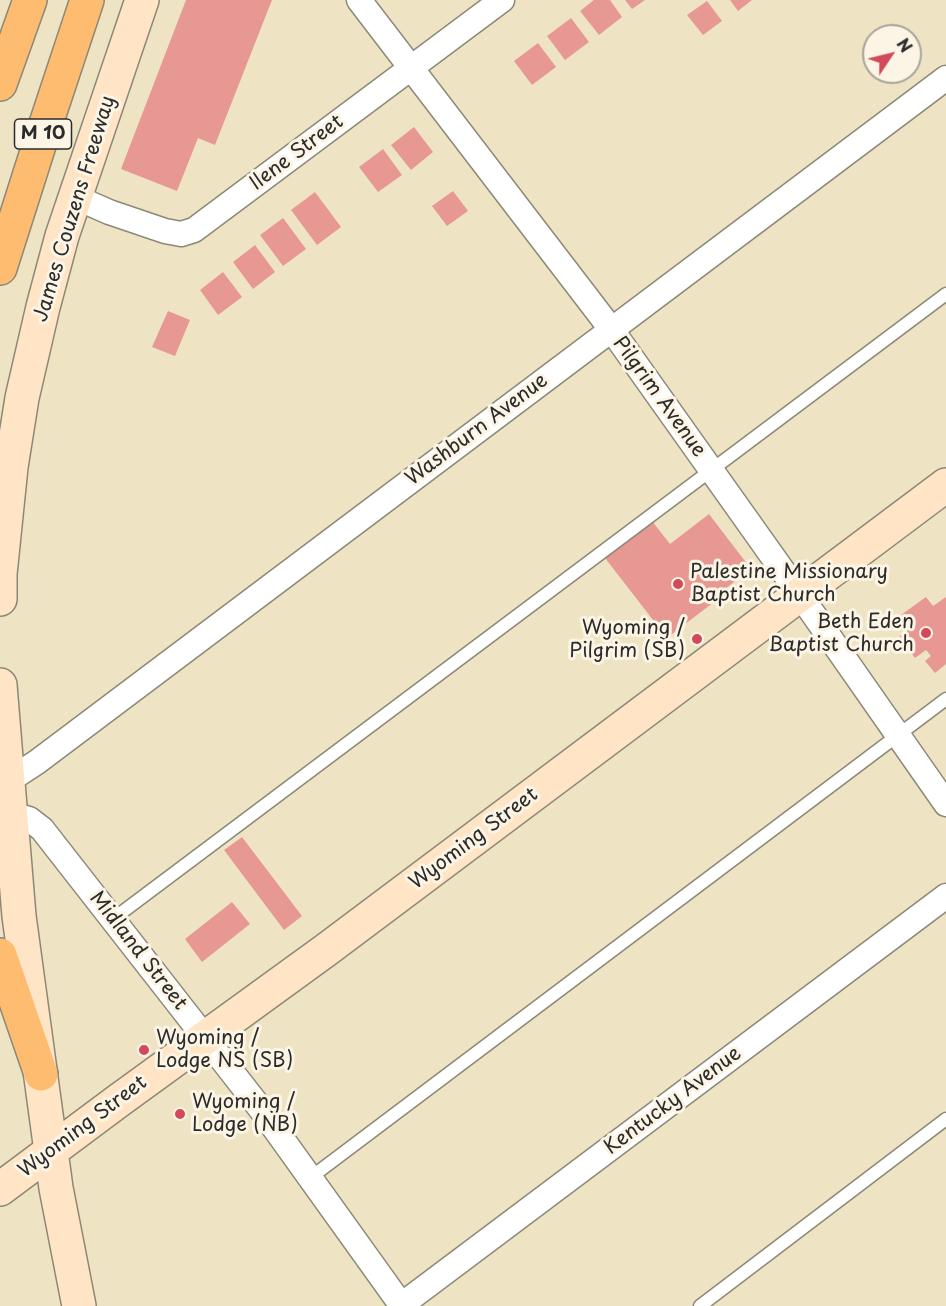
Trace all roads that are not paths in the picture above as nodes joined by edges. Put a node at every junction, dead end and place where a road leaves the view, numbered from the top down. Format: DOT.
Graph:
graph roads {
  1 [pos="30,0"];
  2 [pos="87,0"];
  3 [pos="142,0"];
  4 [pos="359,0"];
  5 [pos="502,0"];
  6 [pos="411,68"];
  7 [pos="946,78"];
  8 [pos="0,84"];
  9 [pos="75,197"];
  10 [pos="0,268"];
  11 [pos="946,294"];
  12 [pos="611,329"];
  13 [pos="711,469"];
  14 [pos="946,485"];
  15 [pos="800,595"];
  16 [pos="0,599"];
  17 [pos="0,686"];
  18 [pos="946,699"];
  19 [pos="898,735"];
  20 [pos="8,781"];
  21 [pos="946,804"];
  22 [pos="11,814"];
  23 [pos="946,896"];
  24 [pos="113,919"];
  25 [pos="0,955"];
  26 [pos="206,1037"];
  27 [pos="41,1074"];
  28 [pos="946,1119"];
  29 [pos="52,1151"];
  30 [pos="310,1178"];
  31 [pos="0,1189"];
  32 [pos="79,1306"];
  33 [pos="401,1306"];
  34 [pos="700,1306"];
  1 -- 8 [label="highway"];
  2 -- 10 [label="highway, M 10"];
  3 -- 9 [label="main road, James Couzens Freeway"];
  4 -- 6 [label="street, Pilgrim Avenue"];
  5 -- 6 [label="street, Ilene Street"];
  6 -- 9 [label="street, Ilene Street"];
  6 -- 12 [label="street, Pilgrim Avenue"];
  7 -- 12 [label="street, Washburn Avenue"];
  9 -- 16 [label="main road, James Couzens Freeway"];
  11 -- 13 [label="lane"];
  12 -- 13 [label="street, Pilgrim Avenue"];
  12 -- 20 [label="street, Washburn Avenue"];
  13 -- 15 [label="street, Pilgrim Avenue"];
  13 -- 24 [label="lane"];
  14 -- 15 [label="main road, Wyoming Street"];
  15 -- 19 [label="street, Pilgrim Avenue"];
  15 -- 26 [label="main road, Wyoming Street"];
  17 -- 20 [label="main road"];
  18 -- 19 [label="lane"];
  19 -- 21 [label="street, Pilgrim Avenue"];
  19 -- 30 [label="lane"];
  20 -- 22 [label="main road"];
  22 -- 24 [label="street, Midland Street"];
  22 -- 27 [label="main road"];
  23 -- 33 [label="street, Kentucky Avenue"];
  24 -- 26 [label="street, Midland Street"];
  25 -- 27 [label="highway"];
  26 -- 29 [label="main road, Wyoming Street"];
  26 -- 30 [label="street, Midland Street"];
  27 -- 29 [label="main road"];
  28 -- 34 [label="lane"];
  29 -- 31 [label="main road, Wyoming Street"];
  29 -- 32 [label="main road"];
  30 -- 33 [label="street, Midland Street"];
}
